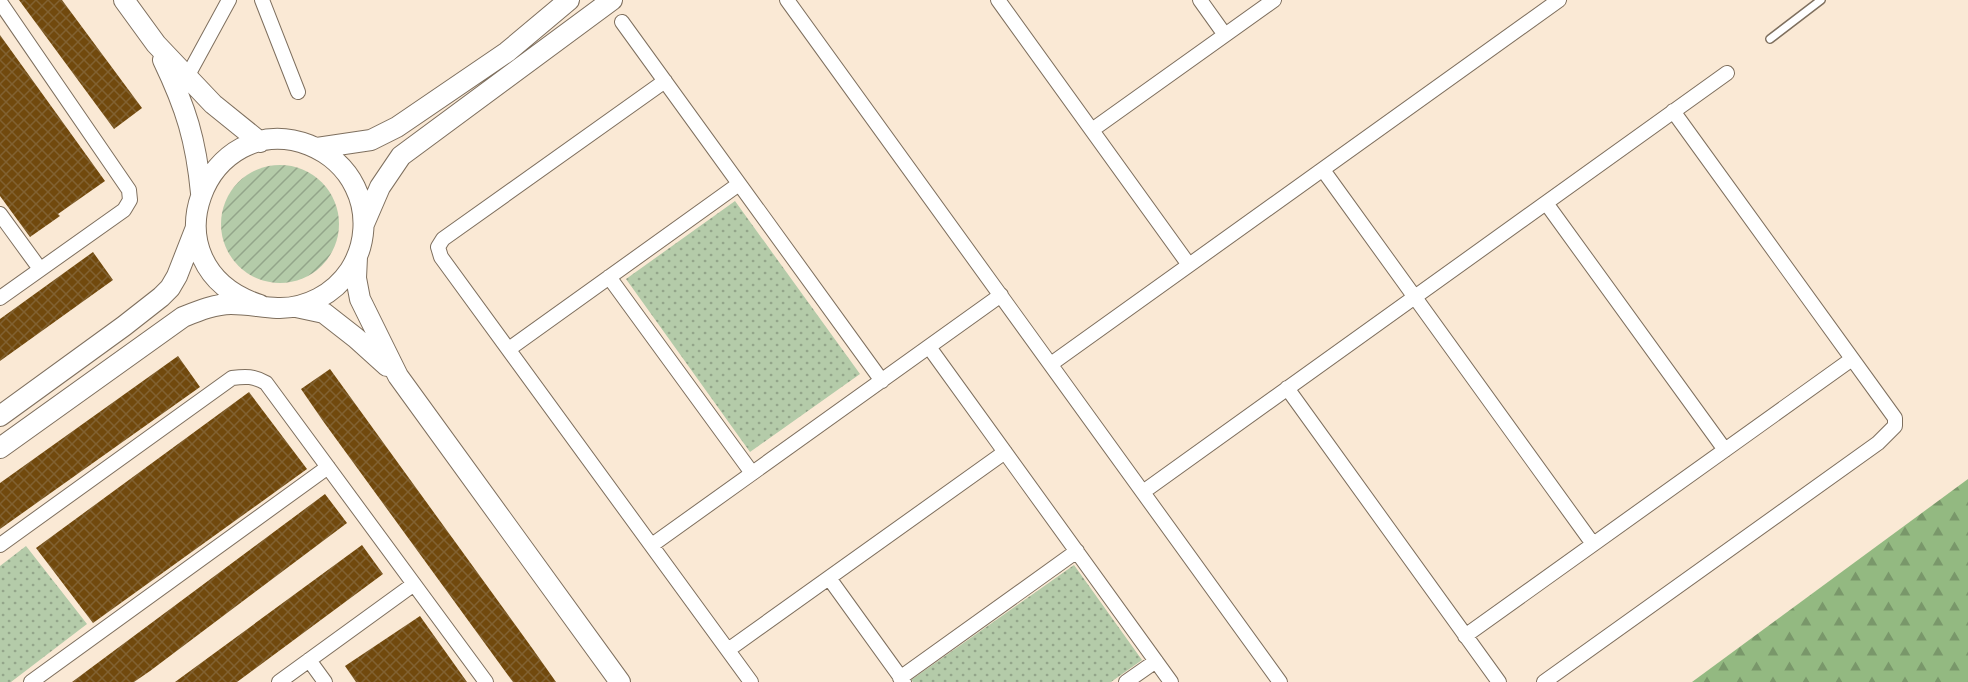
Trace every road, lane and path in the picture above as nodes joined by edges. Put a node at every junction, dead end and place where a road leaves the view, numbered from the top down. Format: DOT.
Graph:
graph roads {
  1 [pos="124,0"];
  2 [pos="229,0"];
  3 [pos="262,0"];
  4 [pos="569,0"];
  5 [pos="612,0"];
  6 [pos="998,0"];
  7 [pos="1200,0"];
  8 [pos="1274,0"];
  9 [pos="1559,0"];
  10 [pos="1821,0"];
  11 [pos="0,2"];
  12 [pos="791,2"];
  13 [pos="622,22"];
  14 [pos="1225,35"];
  15 [pos="1770,39"];
  16 [pos="156,44"];
  17 [pos="1727,73"];
  18 [pos="187,77"];
  19 [pos="665,81"];
  20 [pos="298,92"];
  21 [pos="1673,111"];
  22 [pos="1092,130"];
  23 [pos="260,142"];
  24 [pos="317,148"];
  25 [pos="1323,170"];
  26 [pos="739,184"];
  27 [pos="201,193"];
  28 [pos="1546,203"];
  29 [pos="0,214"];
  30 [pos="364,224"];
  31 [pos="195,230"];
  32 [pos="357,257"];
  33 [pos="1189,265"];
  34 [pos="40,268"];
  35 [pos="609,277"];
  36 [pos="1001,295"];
  37 [pos="1415,297"];
  38 [pos="0,298"];
  39 [pos="260,305"];
  40 [pos="295,306"];
  41 [pos="929,347"];
  42 [pos="509,349"];
  43 [pos="1852,358"];
  44 [pos="1051,364"];
  45 [pos="398,376"];
  46 [pos="882,381"];
  47 [pos="1287,388"];
  48 [pos="0,416"];
  49 [pos="0,448"];
  50 [pos="1725,450"];
  51 [pos="1005,452"];
  52 [pos="328,467"];
  53 [pos="752,474"];
  54 [pos="1143,492"];
  55 [pos="1593,544"];
  56 [pos="0,545"];
  57 [pos="652,545"];
  58 [pos="1077,551"];
  59 [pos="829,578"];
  60 [pos="414,584"];
  61 [pos="1466,636"];
  62 [pos="728,650"];
  63 [pos="309,660"];
  64 [pos="1156,661"];
  65 [pos="902,680"];
  66 [pos="31,682"];
  67 [pos="279,682"];
  68 [pos="325,682"];
  69 [pos="486,682"];
  70 [pos="620,682"];
  71 [pos="751,682"];
  72 [pos="1126,682"];
  73 [pos="1171,682"];
  74 [pos="1280,682"];
  75 [pos="1499,682"];
  76 [pos="1544,682"];
  1 -- 16 [label="main road"];
  2 -- 18 [label="street"];
  3 -- 20 [label="street"];
  4 -- 24 [label="main road"];
  5 -- 30 [label="main road"];
  6 -- 22 [label="street"];
  7 -- 14 [label="street"];
  8 -- 14 [label="street"];
  9 -- 25 [label="street"];
  10 -- 15 [label="lane"];
  11 -- 34 [label="street"];
  12 -- 36 [label="street"];
  13 -- 19 [label="street"];
  14 -- 22 [label="street"];
  16 -- 18 [label="main road"];
  16 -- 27 [label="main road"];
  17 -- 21 [label="street"];
  18 -- 23 [label="main road"];
  19 -- 26 [label="street"];
  19 -- 42 [label="street"];
  21 -- 28 [label="street"];
  21 -- 43 [label="street"];
  22 -- 33 [label="street"];
  23 -- 24 [label="main road"];
  23 -- 27 [label="main road"];
  24 -- 30 [label="main road"];
  25 -- 33 [label="street"];
  25 -- 37 [label="street"];
  26 -- 35 [label="street"];
  26 -- 46 [label="street"];
  27 -- 31 [label="main road"];
  28 -- 37 [label="street"];
  28 -- 50 [label="street"];
  29 -- 34 [label="street"];
  30 -- 32 [label="main road"];
  31 -- 39 [label="main road"];
  31 -- 48 [label="main road"];
  32 -- 40 [label="main road"];
  32 -- 45 [label="main road"];
  33 -- 44 [label="street"];
  34 -- 38 [label="street"];
  35 -- 42 [label="street"];
  35 -- 53 [label="street"];
  36 -- 41 [label="street"];
  36 -- 44 [label="street"];
  37 -- 47 [label="street"];
  37 -- 55 [label="street"];
  39 -- 40 [label="main road"];
  39 -- 49 [label="main road"];
  40 -- 45 [label="main road"];
  41 -- 46 [label="street"];
  41 -- 51 [label="street"];
  42 -- 57 [label="street"];
  43 -- 50 [label="street"];
  43 -- 76 [label="street"];
  44 -- 54 [label="street"];
  45 -- 70 [label="main road"];
  46 -- 53 [label="street"];
  47 -- 54 [label="street"];
  47 -- 61 [label="street"];
  50 -- 55 [label="street"];
  51 -- 58 [label="street"];
  51 -- 59 [label="street"];
  52 -- 56 [label="street"];
  52 -- 60 [label="street"];
  52 -- 66 [label="street"];
  53 -- 57 [label="street"];
  54 -- 74 [label="street"];
  55 -- 61 [label="street"];
  57 -- 62 [label="street"];
  58 -- 64 [label="street"];
  58 -- 65 [label="street"];
  59 -- 62 [label="street"];
  59 -- 65 [label="street"];
  60 -- 63 [label="street"];
  60 -- 69 [label="street"];
  61 -- 75 [label="street"];
  62 -- 71 [label="street"];
  63 -- 67 [label="street"];
  63 -- 68 [label="street"];
  64 -- 72 [label="street"];
  64 -- 73 [label="street"];
}
